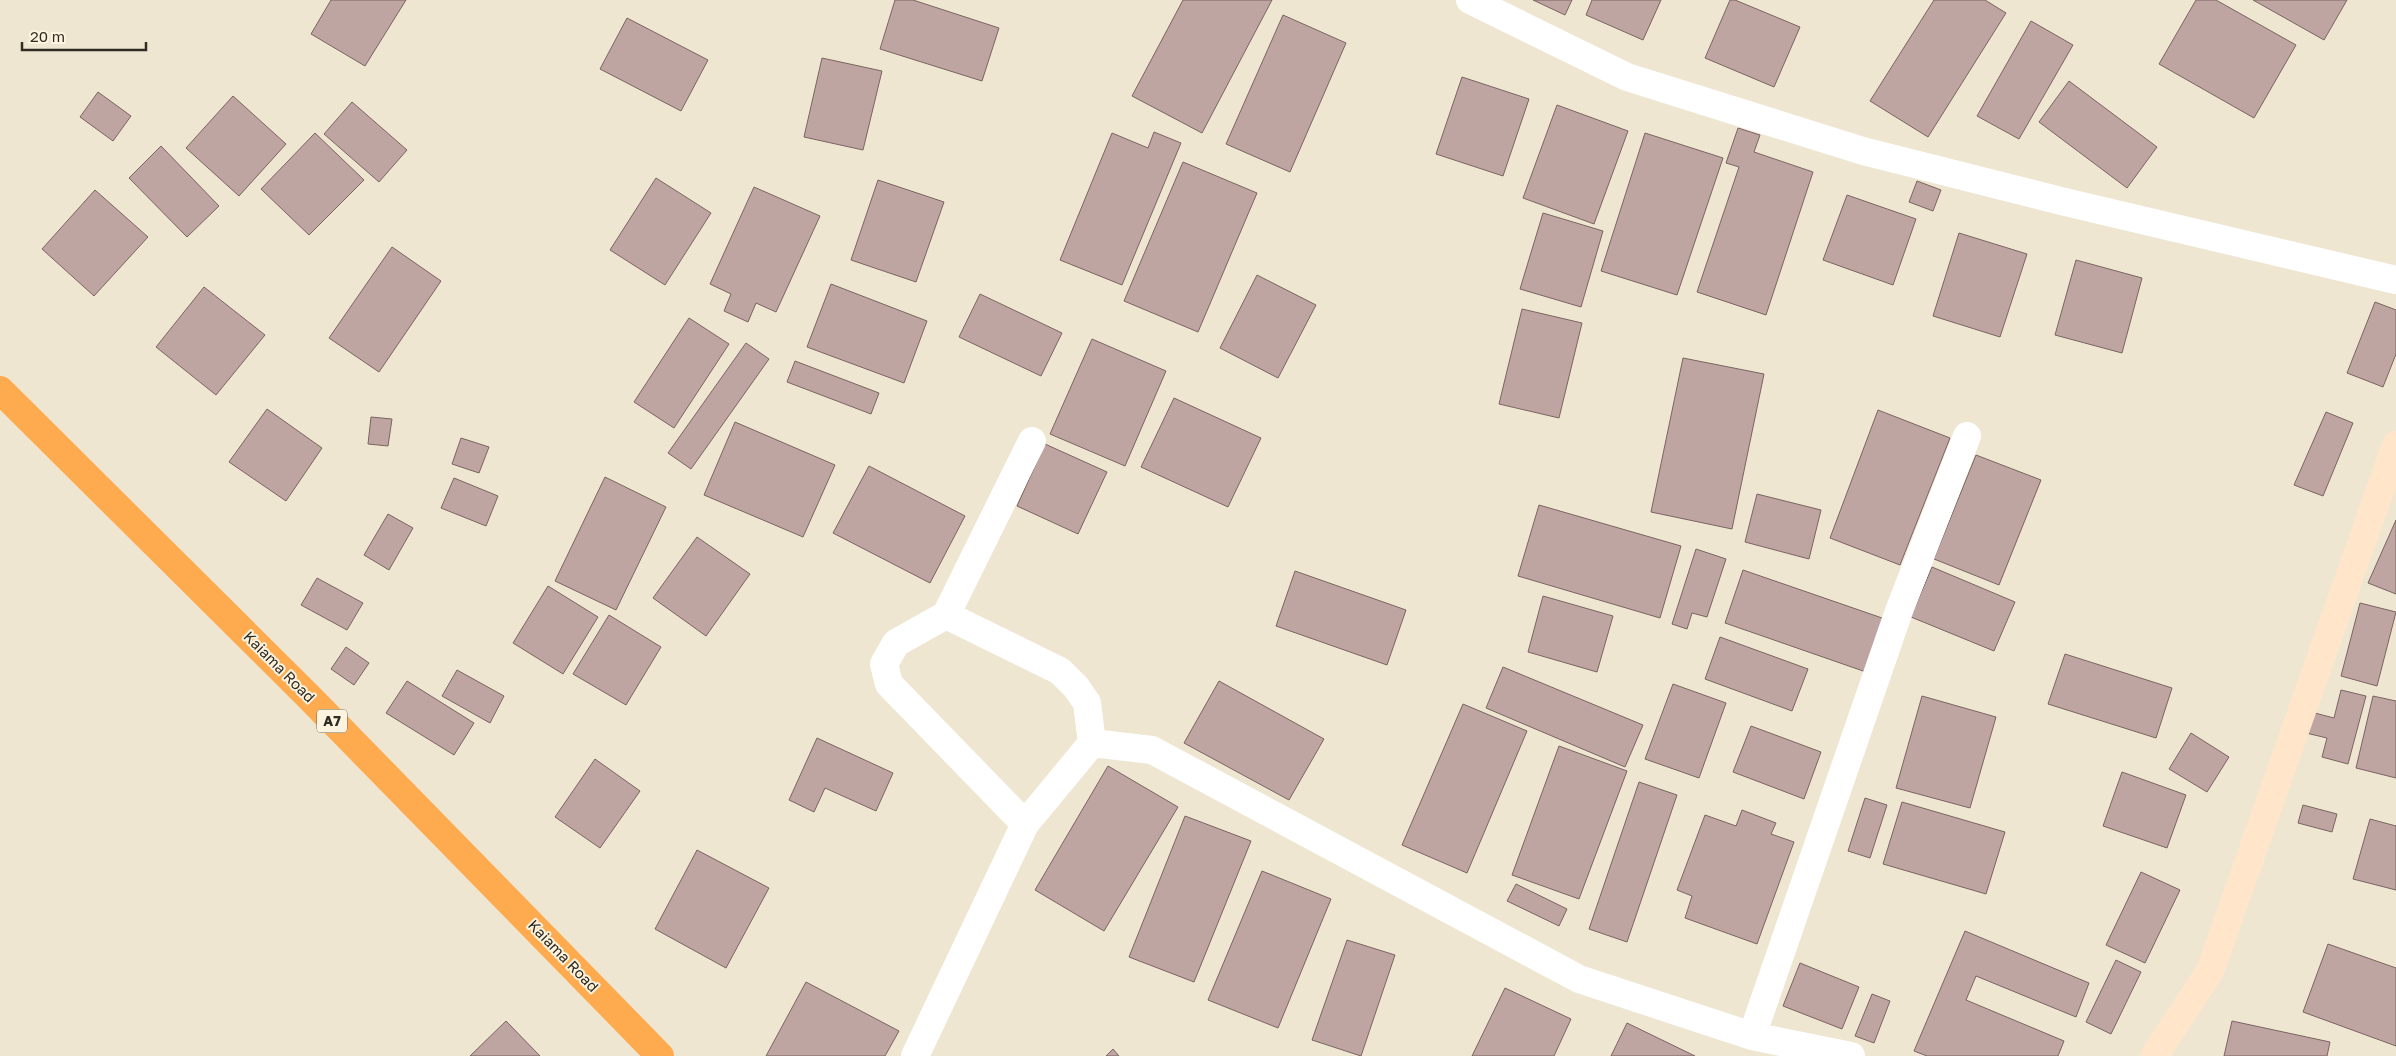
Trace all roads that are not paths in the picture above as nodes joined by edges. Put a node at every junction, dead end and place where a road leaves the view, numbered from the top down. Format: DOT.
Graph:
graph roads {
  1 [pos="1470,0"];
  2 [pos="2396,280"];
  3 [pos="0,390"];
  4 [pos="1967,436"];
  5 [pos="1032,441"];
  6 [pos="2396,445"];
  7 [pos="946,615"];
  8 [pos="1092,743"];
  9 [pos="1025,824"];
  10 [pos="1752,1036"];
  11 [pos="660,1056"];
  12 [pos="914,1056"];
  13 [pos="1851,1056"];
  14 [pos="2154,1056"];
  1 -- 2 [label="street"];
  3 -- 11 [label="highway, Kaiama Road / A7"];
  4 -- 10 [label="street"];
  5 -- 7 [label="street"];
  6 -- 14 [label="street"];
  7 -- 8 [label="street"];
  7 -- 9 [label="street"];
  8 -- 9 [label="street"];
  8 -- 10 [label="street"];
  9 -- 12 [label="street"];
  10 -- 13 [label="street"];
}
